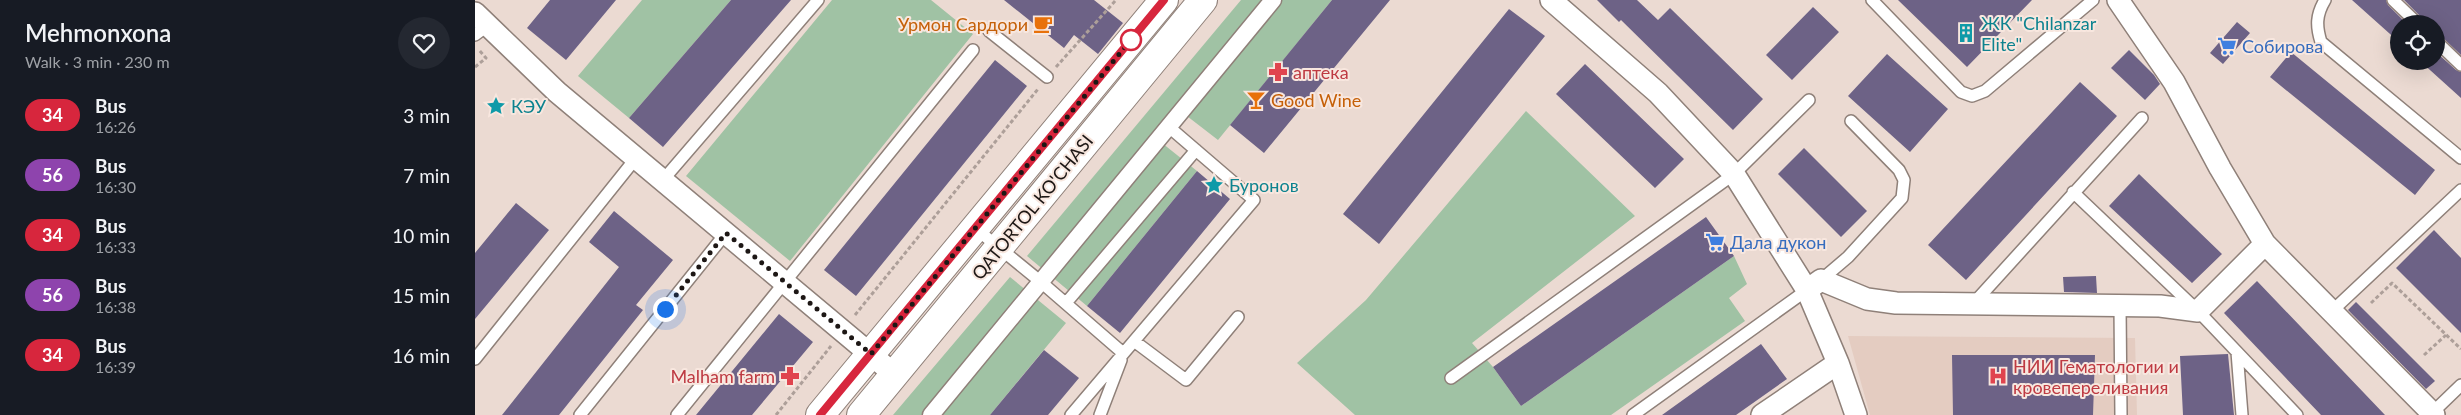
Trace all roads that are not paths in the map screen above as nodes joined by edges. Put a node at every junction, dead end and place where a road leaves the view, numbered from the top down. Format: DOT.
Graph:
graph roads {
  1 [pos="818,0"];
  2 [pos="1164,0"];
  3 [pos="1203,0"];
  4 [pos="1273,0"];
  5 [pos="1551,0"];
  6 [pos="1872,0"];
  7 [pos="2093,0"];
  8 [pos="2118,0"];
  9 [pos="2325,0"];
  10 [pos="2393,0"];
  11 [pos="2409,15"];
  12 [pos="479,25"];
  13 [pos="989,31"];
  14 [pos="973,50"];
  15 [pos="2445,50"];
  16 [pos="2461,65"];
  17 [pos="1047,77"];
  18 [pos="1809,100"];
  19 [pos="2142,118"];
  20 [pos="1851,121"];
  21 [pos="1169,127"];
  22 [pos="1196,150"];
  23 [pos="636,158"];
  24 [pos="2461,158"];
  25 [pos="1734,174"];
  26 [pos="663,180"];
  27 [pos="2461,190"];
  28 [pos="2073,192"];
  29 [pos="975,228"];
  30 [pos="726,233"];
  31 [pos="2265,244"];
  32 [pos="999,247"];
  33 [pos="785,282"];
  34 [pos="1041,282"];
  35 [pos="1814,285"];
  36 [pos="1065,303"];
  37 [pos="1973,304"];
  38 [pos="2121,306"];
  39 [pos="2198,311"];
  40 [pos="2331,312"];
  41 [pos="1238,317"];
  42 [pos="1134,341"];
  43 [pos="2237,352"];
  44 [pos="1123,353"];
  45 [pos="871,354"];
  46 [pos="475,359"];
  47 [pos="1838,363"];
  48 [pos="895,374"];
  49 [pos="1451,378"];
  50 [pos="2461,386"];
  51 [pos="2433,414"];
  52 [pos="580,415"];
  53 [pos="677,415"];
  54 [pos="820,415"];
  55 [pos="861,415"];
  56 [pos="931,415"];
  57 [pos="1071,415"];
  58 [pos="1100,415"];
  59 [pos="1633,415"];
  60 [pos="1762,415"];
  61 [pos="1856,415"];
  62 [pos="2121,415"];
  63 [pos="2242,415"];
  64 [pos="2297,415"];
  1 -- 26 [label="lane"];
  2 -- 29 [label="main road, QATORTOL KO'CHASI"];
  3 -- 32 [label="main road, QATORTOL KO'CHASI"];
  4 -- 21 [label="street"];
  5 -- 25 [label="street"];
  6 -- 7 [label="lane"];
  8 -- 31 [label="street"];
  9 -- 24 [label="lane"];
  10 -- 11 [label="lane"];
  12 -- 23 [label="street"];
  13 -- 17 [label="lane"];
  14 -- 33 [label="lane"];
  15 -- 16 [label="lane"];
  18 -- 25 [label="lane"];
  19 -- 28 [label="lane"];
  20 -- 35 [label="lane"];
  21 -- 22 [label="lane"];
  21 -- 34 [label="street"];
  22 -- 36 [label="lane"];
  22 -- 42 [label="lane"];
  23 -- 26 [label="street"];
  23 -- 46 [label="lane"];
  25 -- 35 [label="street"];
  25 -- 49 [label="lane"];
  26 -- 30 [label="street"];
  27 -- 40 [label="lane"];
  28 -- 37 [label="lane"];
  28 -- 39 [label="lane"];
  29 -- 32 [label="lane"];
  29 -- 45 [label="main road, QATORTOL KO'CHASI"];
  30 -- 33 [label="street"];
  30 -- 52 [label="lane"];
  31 -- 39 [label="street"];
  31 -- 40 [label="street"];
  32 -- 34 [label="lane"];
  32 -- 48 [label="main road, QATORTOL KO'CHASI"];
  33 -- 45 [label="street"];
  33 -- 53 [label="lane"];
  34 -- 36 [label="lane"];
  34 -- 56 [label="street"];
  35 -- 37 [label="street"];
  35 -- 47 [label="street"];
  35 -- 59 [label="lane"];
  36 -- 44 [label="lane"];
  37 -- 38 [label="street"];
  38 -- 39 [label="street"];
  38 -- 62 [label="lane"];
  39 -- 43 [label="lane"];
  40 -- 51 [label="street"];
  41 -- 42 [label="lane"];
  42 -- 44 [label="lane"];
  43 -- 63 [label="lane"];
  43 -- 64 [label="lane"];
  44 -- 57 [label="lane"];
  44 -- 58 [label="lane"];
  45 -- 48 [label="street"];
  45 -- 54 [label="main road, QATORTOL KO'CHASI"];
  47 -- 60 [label="street"];
  47 -- 61 [label="street"];
  48 -- 55 [label="main road, QATORTOL KO'CHASI"];
  50 -- 51 [label="lane"];
}
